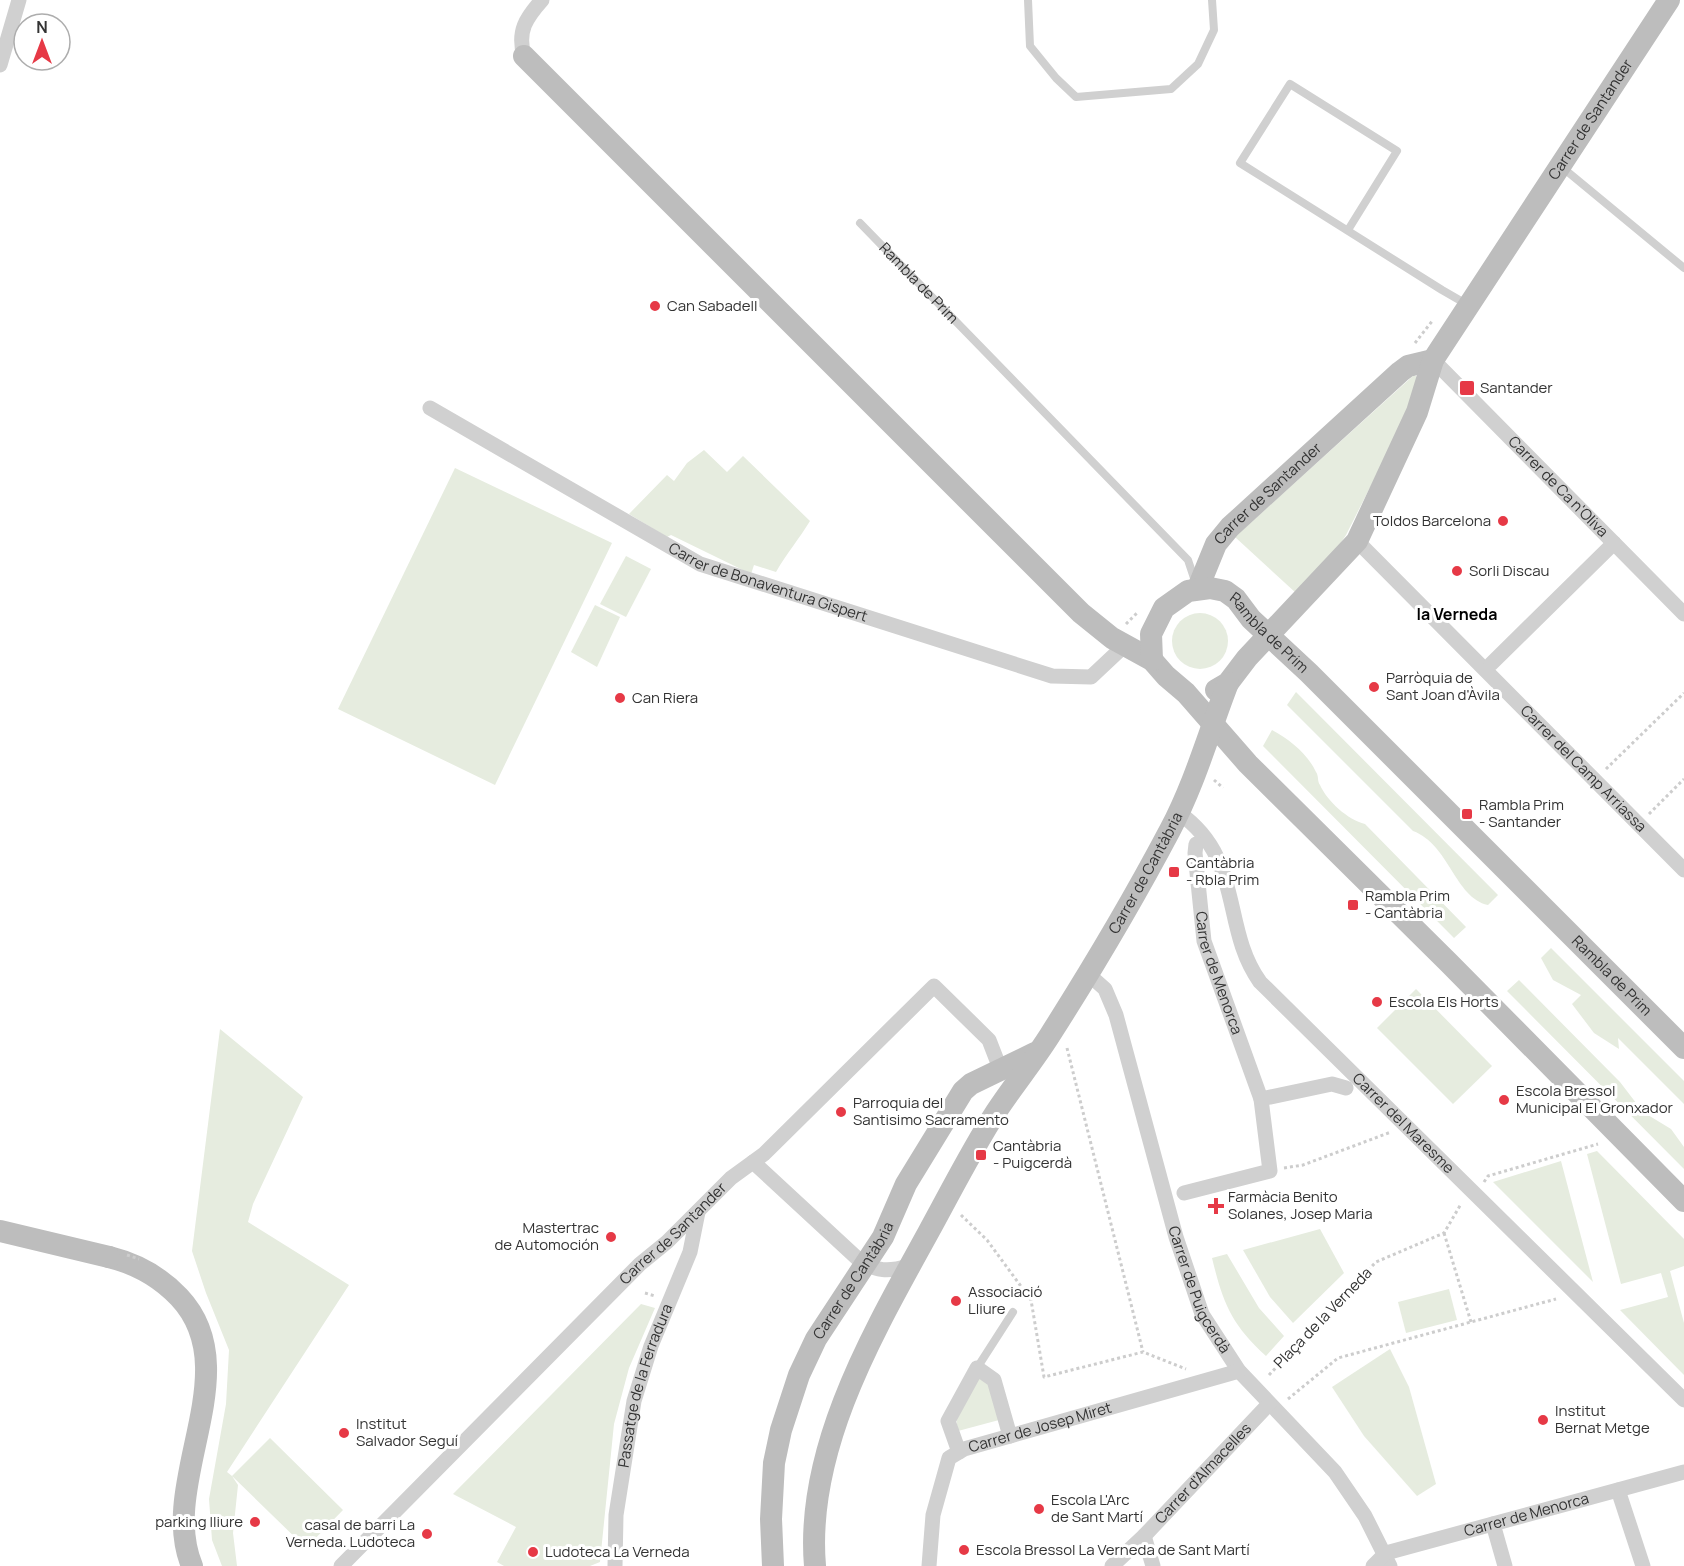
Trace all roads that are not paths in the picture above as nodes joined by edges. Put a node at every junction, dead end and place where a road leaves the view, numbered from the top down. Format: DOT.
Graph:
graph roads {
  1 [pos="19,0"];
  2 [pos="542,0"];
  3 [pos="1028,0"];
  4 [pos="1212,0"];
  5 [pos="1668,0"];
  6 [pos="524,56"];
  7 [pos="0,65"];
  8 [pos="1560,165"];
  9 [pos="860,223"];
  10 [pos="1347,230"];
  11 [pos="1684,268"];
  12 [pos="1469,306"];
  13 [pos="1433,360"];
  14 [pos="430,408"];
  15 [pos="1357,541"];
  16 [pos="1614,543"];
  17 [pos="1198,588"];
  18 [pos="1684,614"];
  19 [pos="1251,619"];
  20 [pos="1154,623"];
  21 [pos="1269,635"];
  22 [pos="1124,646"];
  23 [pos="1247,658"];
  24 [pos="1152,660"];
  25 [pos="1491,664"];
  26 [pos="1228,683"];
  27 [pos="1186,693"];
  28 [pos="1212,723"];
  29 [pos="1179,813"];
  30 [pos="1196,844"];
  31 [pos="1684,870"];
  32 [pos="1087,973"];
  33 [pos="1684,1048"];
  34 [pos="1039,1051"];
  35 [pos="1001,1071"];
  36 [pos="1346,1088"];
  37 [pos="1261,1099"];
  38 [pos="753,1162"];
  39 [pos="1184,1193"];
  40 [pos="1684,1202"];
  41 [pos="698,1212"];
  42 [pos="0,1231"];
  43 [pos="866,1264"];
  44 [pos="909,1266"];
  45 [pos="1014,1312"];
  46 [pos="977,1368"];
  47 [pos="1239,1371"];
  48 [pos="1684,1400"];
  49 [pos="1269,1404"];
  50 [pos="1010,1436"];
  51 [pos="959,1452"];
  52 [pos="1684,1472"];
  53 [pos="1618,1490"];
  54 [pos="1493,1524"];
  55 [pos="1144,1536"];
  56 [pos="1388,1560"];
  57 [pos="192,1566"];
  58 [pos="341,1566"];
  59 [pos="613,1566"];
  60 [pos="773,1566"];
  61 [pos="815,1566"];
  62 [pos="929,1566"];
  63 [pos="1112,1566"];
  64 [pos="1153,1566"];
  65 [pos="1373,1566"];
  66 [pos="1506,1566"];
  67 [pos="1643,1566"];
  1 -- 7 [label="street"];
  2 -- 6 [label="street"];
  3 -- 4 [label="lane"];
  5 -- 8 [label="street, Carrer de Santander"];
  6 -- 22 [label="street"];
  8 -- 11 [label="lane"];
  8 -- 12 [label="street, Carrer de Santander"];
  9 -- 17 [label="lane, Rambla de Prim"];
  10 -- 10 [label="lane"];
  10 -- 12 [label="lane"];
  12 -- 13 [label="street, Carrer de Santander"];
  13 -- 15 [label="street, Carrer de Santander"];
  13 -- 16 [label="street, Carrer de Ca n'Oliva"];
  13 -- 17 [label="street, Carrer de Santander"];
  14 -- 22 [label="street, Carrer de Bonaventura Gispert"];
  15 -- 21 [label="street, Carrer de Santander"];
  15 -- 31 [label="street, Carrer del Camp Arriassa"];
  16 -- 18 [label="street, Carrer de Ca n'Oliva"];
  16 -- 25 [label="street"];
  17 -- 19 [label="street, Rambla de Prim"];
  17 -- 20 [label="street"];
  19 -- 21 [label="street, Rambla de Prim"];
  19 -- 23 [label="street, Carrer de Santander"];
  20 -- 22 [label="street"];
  20 -- 24 [label="street"];
  21 -- 23 [label="street, Carrer de Santander"];
  21 -- 33 [label="street, Rambla de Prim"];
  22 -- 24 [label="street"];
  23 -- 26 [label="street, Carrer de Santander"];
  24 -- 27 [label="street"];
  26 -- 27 [label="street"];
  26 -- 28 [label="street, Carrer de Cantàbria"];
  27 -- 28 [label="street"];
  28 -- 29 [label="street, Carrer de Cantàbria"];
  28 -- 40 [label="street"];
  29 -- 32 [label="street, Carrer de Cantàbria"];
  29 -- 48 [label="street, Carrer del Maresme"];
  30 -- 37 [label="street, Carrer de Menorca"];
  32 -- 34 [label="street, Carrer de Cantàbria"];
  32 -- 47 [label="street, Carrer de Puigcerdà"];
  34 -- 35 [label="street, Carrer de Cantàbria"];
  34 -- 44 [label="street, Carrer de Cantàbria"];
  35 -- 38 [label="street, Carrer de Santander"];
  35 -- 43 [label="street, Carrer de Cantàbria"];
  36 -- 37 [label="street"];
  37 -- 39 [label="street, Carrer de Menorca"];
  38 -- 41 [label="street, Carrer de Santander"];
  38 -- 43 [label="street"];
  41 -- 58 [label="street, Carrer de Santander"];
  41 -- 59 [label="street, Passatge de la Ferradura"];
  42 -- 57 [label="street, bridge"];
  43 -- 44 [label="street"];
  43 -- 60 [label="street, Carrer de Cantàbria"];
  44 -- 61 [label="street, Carrer de Cantàbria"];
  45 -- 46 [label="lane"];
  46 -- 50 [label="street"];
  46 -- 51 [label="street"];
  47 -- 49 [label="street, Carrer de Puigcerdà"];
  47 -- 50 [label="street, Carrer de Josep Miret"];
  49 -- 55 [label="street, Carrer d'Almacelles"];
  49 -- 56 [label="street, Carrer de Puigcerdà"];
  50 -- 51 [label="street, Carrer de Josep Miret"];
  51 -- 62 [label="street, Carrer de Josep Miret"];
  52 -- 53 [label="street, Carrer de Menorca"];
  53 -- 54 [label="street, Carrer de Menorca"];
  53 -- 67 [label="street"];
  54 -- 56 [label="street, Carrer de Menorca"];
  54 -- 66 [label="street"];
  55 -- 63 [label="street, Carrer d'Almacelles"];
  55 -- 64 [label="street"];
  56 -- 65 [label="street, Carrer de Menorca"];
}
